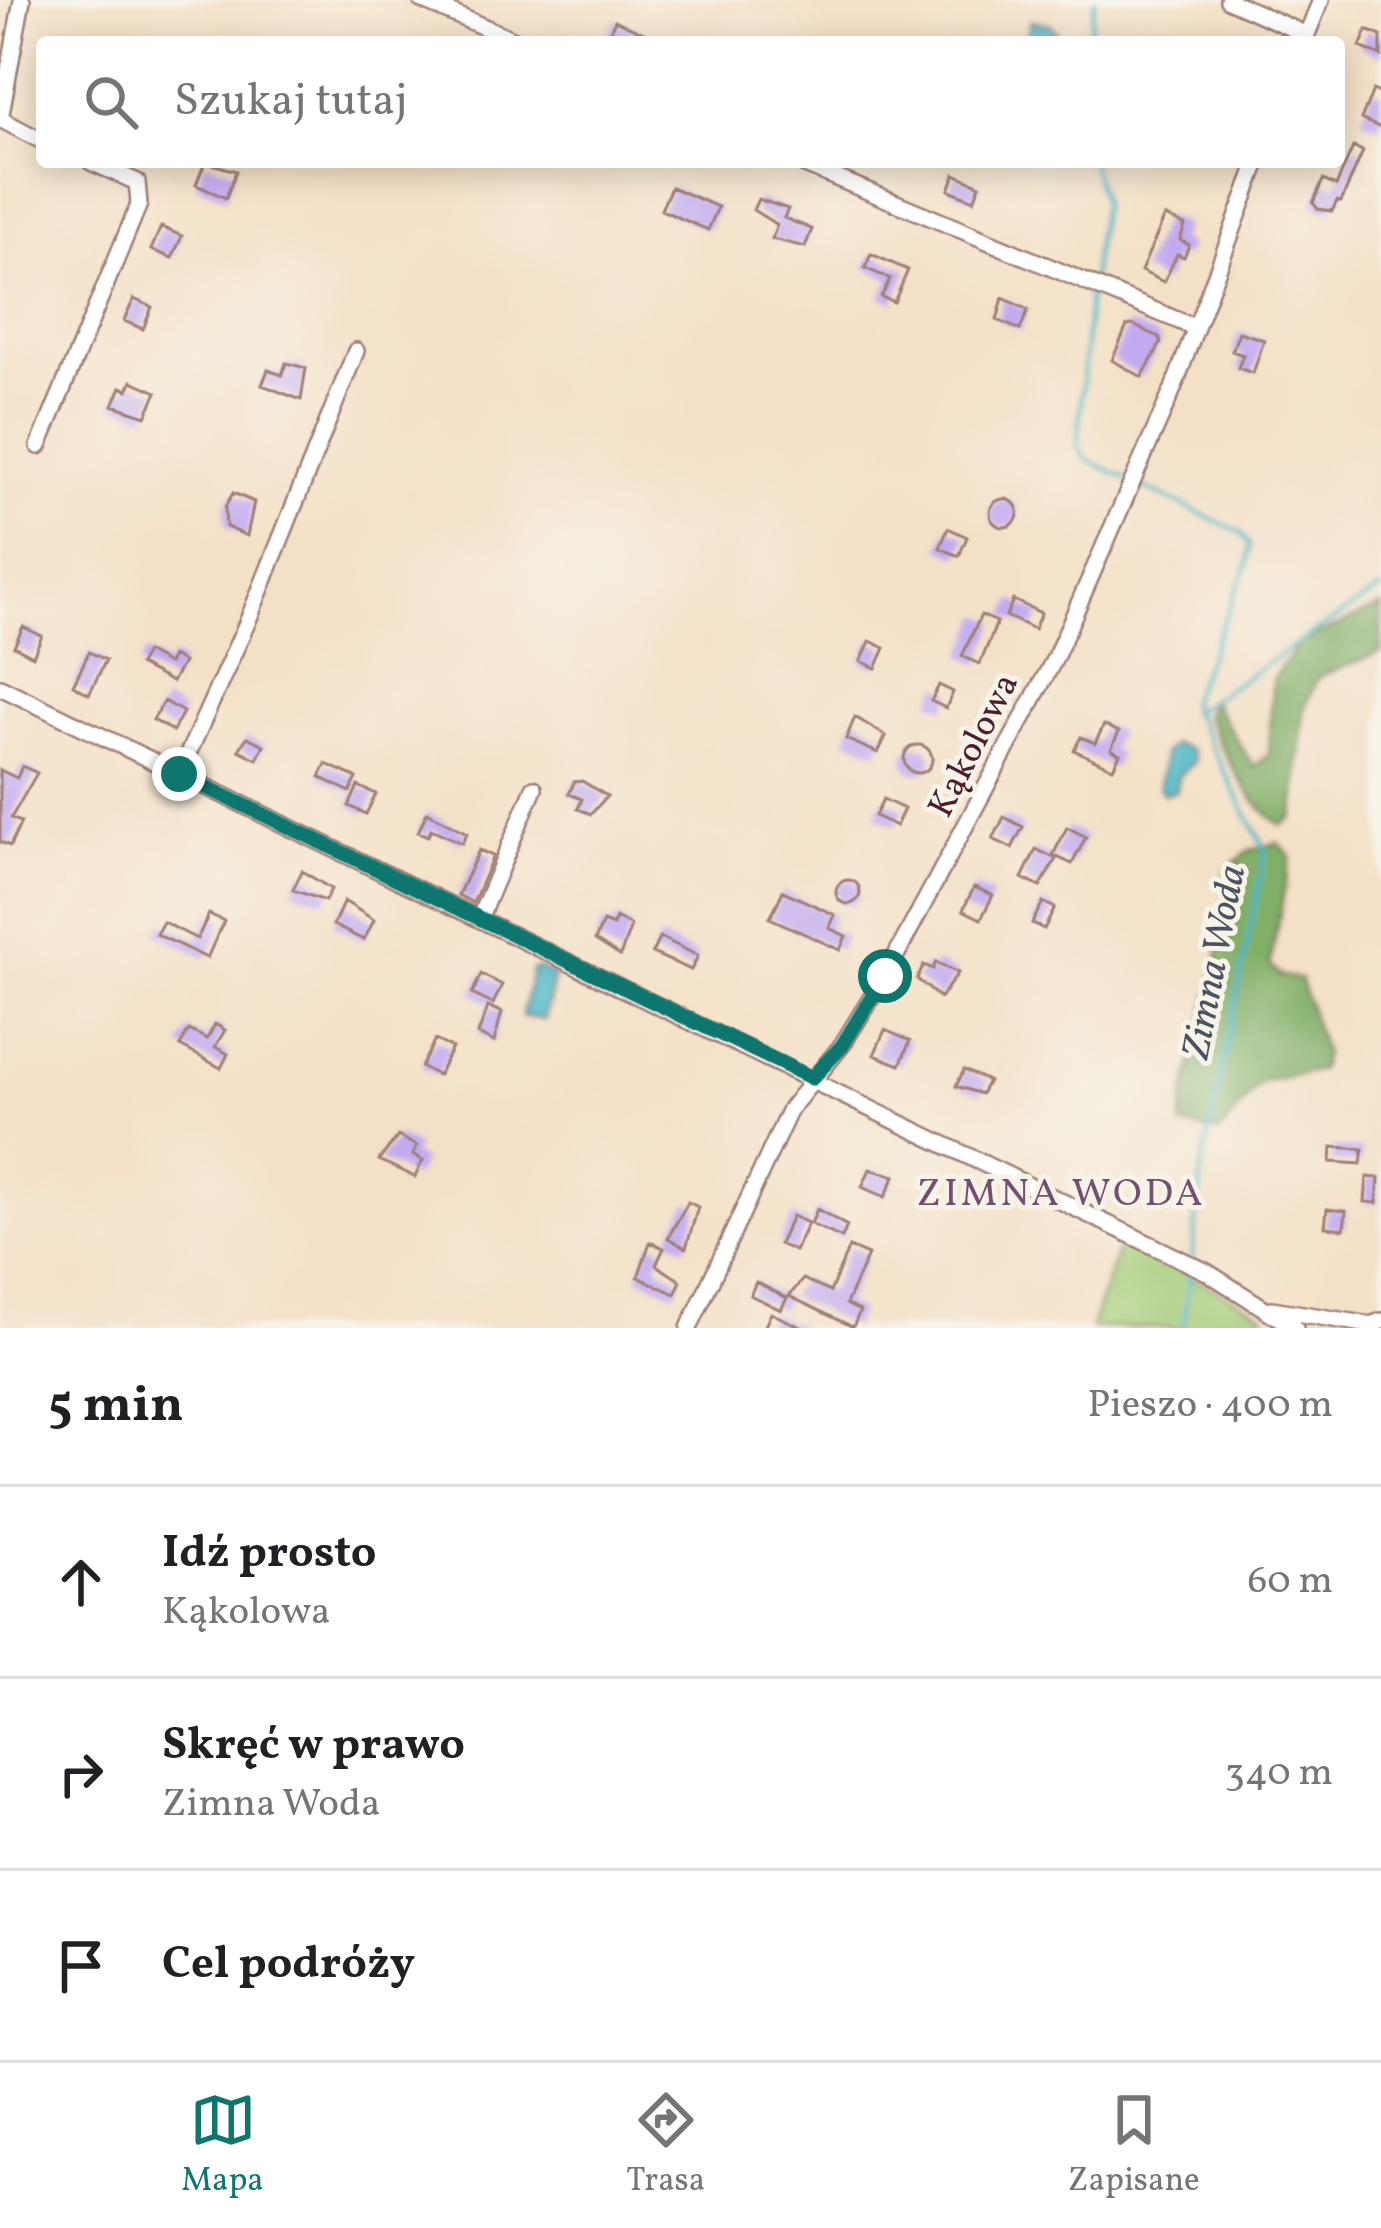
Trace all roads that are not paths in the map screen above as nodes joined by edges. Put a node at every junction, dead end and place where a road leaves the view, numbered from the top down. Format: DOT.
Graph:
graph roads {
  1 [pos="22,0"];
  2 [pos="421,0"];
  3 [pos="1228,0"];
  4 [pos="1321,0"];
  5 [pos="505,36"];
  6 [pos="1301,36"];
  7 [pos="1306,36"];
  8 [pos="36,138"];
  9 [pos="105,168"];
  10 [pos="812,168"];
  11 [pos="1256,168"];
  12 [pos="1196,328"];
  13 [pos="356,351"];
  14 [pos="39,446"];
  15 [pos="0,687"];
  16 [pos="179,774"];
  17 [pos="534,788"];
  18 [pos="479,919"];
  19 [pos="812,1078"];
  20 [pos="1265,1306"];
  21 [pos="1381,1321"];
  22 [pos="689,1328"];
  23 [pos="1295,1328"];
  1 -- 8 [label="street"];
  2 -- 5 [label="street"];
  3 -- 6 [label="street"];
  4 -- 7 [label="street"];
  9 -- 14 [label="street"];
  10 -- 12 [label="street"];
  11 -- 12 [label="street, Kąkolowa"];
  12 -- 19 [label="street, Kąkolowa"];
  13 -- 16 [label="street"];
  15 -- 16 [label="street"];
  16 -- 18 [label="street"];
  17 -- 18 [label="street"];
  18 -- 19 [label="street"];
  19 -- 20 [label="street"];
  19 -- 22 [label="street, Kąkolowa"];
  20 -- 21 [label="street"];
  20 -- 23 [label="street"];
}
